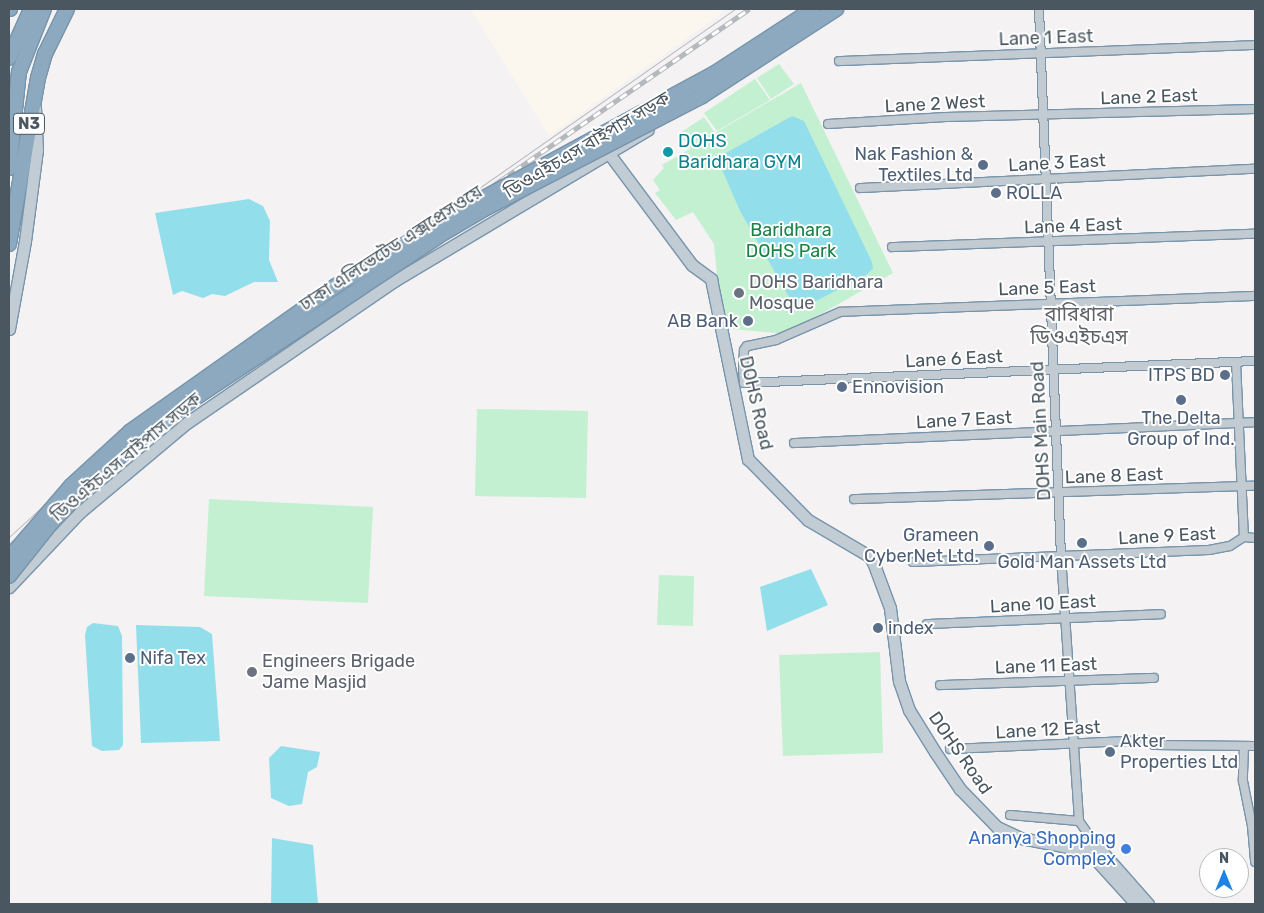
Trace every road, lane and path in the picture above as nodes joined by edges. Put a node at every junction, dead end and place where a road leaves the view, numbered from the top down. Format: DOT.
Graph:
graph roads {
  1 [pos="31,9"];
  2 [pos="44,9"];
  3 [pos="67,9"];
  4 [pos="813,9"];
  5 [pos="830,9"];
  6 [pos="836,9"];
  7 [pos="1039,9"];
  8 [pos="1255,45"];
  9 [pos="1040,53"];
  10 [pos="9,58"];
  11 [pos="838,61"];
  12 [pos="16,92"];
  13 [pos="34,99"];
  14 [pos="1255,109"];
  15 [pos="9,111"];
  16 [pos="1044,115"];
  17 [pos="828,124"];
  18 [pos="610,155"];
  19 [pos="9,168"];
  20 [pos="1255,169"];
  21 [pos="1044,178"];
  22 [pos="860,188"];
  23 [pos="1255,234"];
  24 [pos="1047,242"];
  25 [pos="9,244"];
  26 [pos="892,248"];
  27 [pos="1255,296"];
  28 [pos="1050,303"];
  29 [pos="9,329"];
  30 [pos="1255,361"];
  31 [pos="1236,362"];
  32 [pos="1053,370"];
  33 [pos="744,383"];
  34 [pos="1255,422"];
  35 [pos="1239,423"];
  36 [pos="1057,431"];
  37 [pos="794,443"];
  38 [pos="1255,486"];
  39 [pos="1242,487"];
  40 [pos="1059,492"];
  41 [pos="854,499"];
  42 [pos="1244,537"];
  43 [pos="1255,538"];
  44 [pos="1061,556"];
  45 [pos="9,558"];
  46 [pos="914,562"];
  47 [pos="9,576"];
  48 [pos="9,587"];
  49 [pos="1161,614"];
  50 [pos="1065,618"];
  51 [pos="927,624"];
  52 [pos="1154,678"];
  53 [pos="1068,681"];
  54 [pos="940,685"];
  55 [pos="1146,740"];
  56 [pos="1074,744"];
  57 [pos="1154,745"];
  58 [pos="1244,746"];
  59 [pos="1255,746"];
  60 [pos="950,749"];
  61 [pos="1010,815"];
  62 [pos="1079,821"];
  63 [pos="1092,848"];
  64 [pos="1255,862"];
  65 [pos="1136,904"];
  66 [pos="1148,904"];
  1 -- 10 [label="highway"];
  2 -- 12 [label="highway, N3"];
  3 -- 13 [label="highway, N3"];
  4 -- 45 [label="highway, ঢাকা এলিভেটেড এক্সপ্রেসওয়ে, bridge"];
  5 -- 18 [label="street, ডিওএইচএস বাইপাস সড়ক"];
  6 -- 47 [label="highway, ঢাকা এলিভেটেড এক্সপ্রেসওয়ে, bridge"];
  7 -- 9 [label="street, DOHS Main Road"];
  8 -- 9 [label="street, Lane 1 East"];
  9 -- 11 [label="street, Lane 1 East"];
  9 -- 16 [label="street, DOHS Main Road"];
  12 -- 15 [label="street"];
  12 -- 19 [label="highway, N3"];
  13 -- 25 [label="highway, N3"];
  13 -- 29 [label="street"];
  14 -- 16 [label="street, Lane 2 East"];
  16 -- 17 [label="street, Lane 2 West"];
  16 -- 21 [label="street, DOHS Main Road"];
  18 -- 48 [label="street, ডিওএইচএস বাইপাস সড়ক"];
  18 -- 63 [label="street, DOHS Road"];
  20 -- 21 [label="street, Lane 3 East"];
  21 -- 22 [label="street, Lane 3 East"];
  21 -- 24 [label="street, DOHS Main Road"];
  23 -- 24 [label="street, Lane 4 East"];
  24 -- 26 [label="street, Lane 4 East"];
  24 -- 28 [label="street, DOHS Main Road"];
  27 -- 28 [label="street, Lane 5 East"];
  28 -- 32 [label="street, DOHS Main Road"];
  28 -- 33 [label="street, Lane 5 East"];
  30 -- 31 [label="street, Lane 6 East"];
  31 -- 32 [label="street, Lane 6 East"];
  31 -- 35 [label="street"];
  32 -- 33 [label="street, Lane 6 East"];
  32 -- 36 [label="street, DOHS Main Road"];
  34 -- 35 [label="street, Lane 7 East"];
  35 -- 36 [label="street, Lane 7 East"];
  35 -- 39 [label="street"];
  36 -- 37 [label="street, Lane 7 East"];
  36 -- 40 [label="street, DOHS Main Road"];
  38 -- 39 [label="street, Lane 8 East"];
  39 -- 40 [label="street, Lane 8 East"];
  39 -- 42 [label="street"];
  40 -- 41 [label="street, Lane 8 East"];
  40 -- 44 [label="street, DOHS Main Road"];
  42 -- 43 [label="street"];
  42 -- 44 [label="street, Lane 9 East"];
  44 -- 46 [label="street, Lane 9 East"];
  44 -- 50 [label="street, DOHS Main Road"];
  49 -- 50 [label="street, Lane 10 East"];
  50 -- 51 [label="street, Lane 10 East"];
  50 -- 53 [label="street, DOHS Main Road"];
  52 -- 53 [label="street, Lane 11 East"];
  53 -- 54 [label="street, Lane 11 East"];
  53 -- 56 [label="street, DOHS Main Road"];
  55 -- 56 [label="street, Lane 12 East"];
  56 -- 60 [label="street, Lane 12 East"];
  56 -- 62 [label="street, DOHS Main Road"];
  57 -- 58 [label="street"];
  58 -- 59 [label="street"];
  58 -- 64 [label="street"];
  61 -- 62 [label="street"];
  62 -- 63 [label="street"];
  63 -- 65 [label="street"];
  63 -- 66 [label="street"];
}
